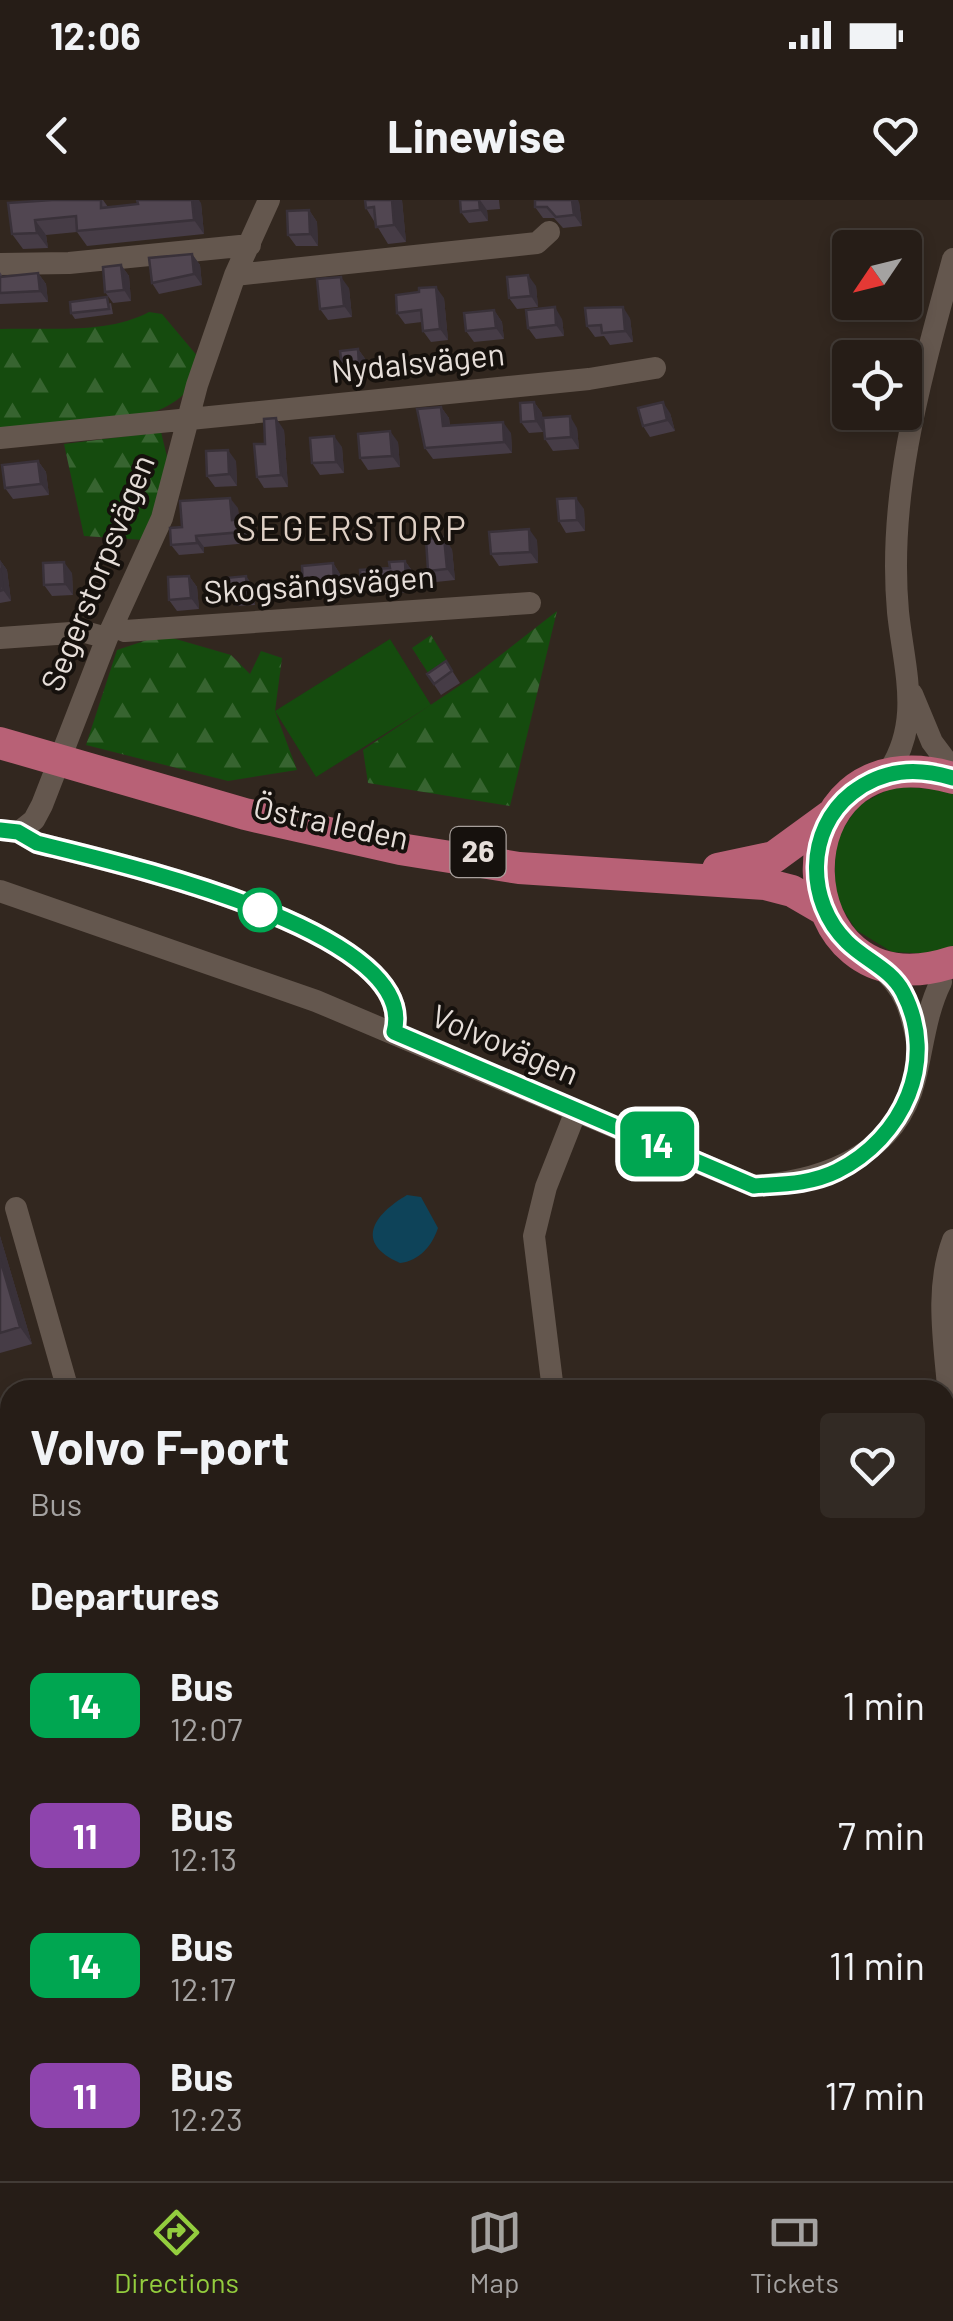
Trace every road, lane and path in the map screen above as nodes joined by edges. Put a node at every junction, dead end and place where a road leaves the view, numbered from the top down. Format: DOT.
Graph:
graph roads {
  1 [pos="269,200"];
  2 [pos="549,232"];
  3 [pos="250,246"];
  4 [pos="0,264"];
  5 [pos="235,274"];
  6 [pos="951,274"];
  7 [pos="655,368"];
  8 [pos="186,419"];
  9 [pos="0,438"];
  10 [pos="530,603"];
  11 [pos="110,632"];
  12 [pos="0,638"];
  13 [pos="910,691"];
  14 [pos="0,743"];
  15 [pos="953,770"];
  16 [pos="887,774"];
  17 [pos="116,776"];
  18 [pos="953,778"];
  19 [pos="833,814"];
  20 [pos="9,831"];
  21 [pos="0,891"];
  22 [pos="823,909"];
  23 [pos="869,958"];
  24 [pos="944,965"];
  25 [pos="394,1032"];
  26 [pos="919,1048"];
  27 [pos="576,1110"];
  28 [pos="16,1208"];
  29 [pos="953,1240"];
  30 [pos="65,1380"];
  31 [pos="552,1380"];
  32 [pos="948,1380"];
  1 -- 3 [label="street, Segerstorpsvägen"];
  2 -- 5 [label="street"];
  3 -- 4 [label="street"];
  3 -- 5 [label="street, Segerstorpsvägen"];
  5 -- 8 [label="street, Segerstorpsvägen"];
  6 -- 13 [label="street"];
  7 -- 8 [label="street, Nydalsvägen"];
  8 -- 9 [label="street, Nydalsvägen"];
  8 -- 11 [label="street, Segerstorpsvägen"];
  10 -- 11 [label="street, Skogsängsvägen"];
  11 -- 12 [label="street, Skogsängsvägen"];
  11 -- 20 [label="street, Segerstorpsvägen"];
  13 -- 15 [label="street"];
  13 -- 16 [label="street"];
  14 -- 17 [label="highway, Östra leden / 26"];
  16 -- 18 [label="highway"];
  16 -- 19 [label="highway, 26"];
  17 -- 19 [label="highway, Östra leden / 26"];
  17 -- 22 [label="highway, Östra leden / 26"];
  19 -- 22 [label="highway"];
  20 -- 25 [label="street"];
  21 -- 25 [label="street, Volvovägen"];
  22 -- 23 [label="highway, 26"];
  23 -- 24 [label="highway"];
  23 -- 26 [label="street"];
  24 -- 26 [label="street, Volvovägen"];
  25 -- 27 [label="street, Volvovägen"];
  26 -- 27 [label="street, Volvovägen"];
  27 -- 31 [label="street"];
  28 -- 30 [label="street"];
  29 -- 32 [label="street"];
}
